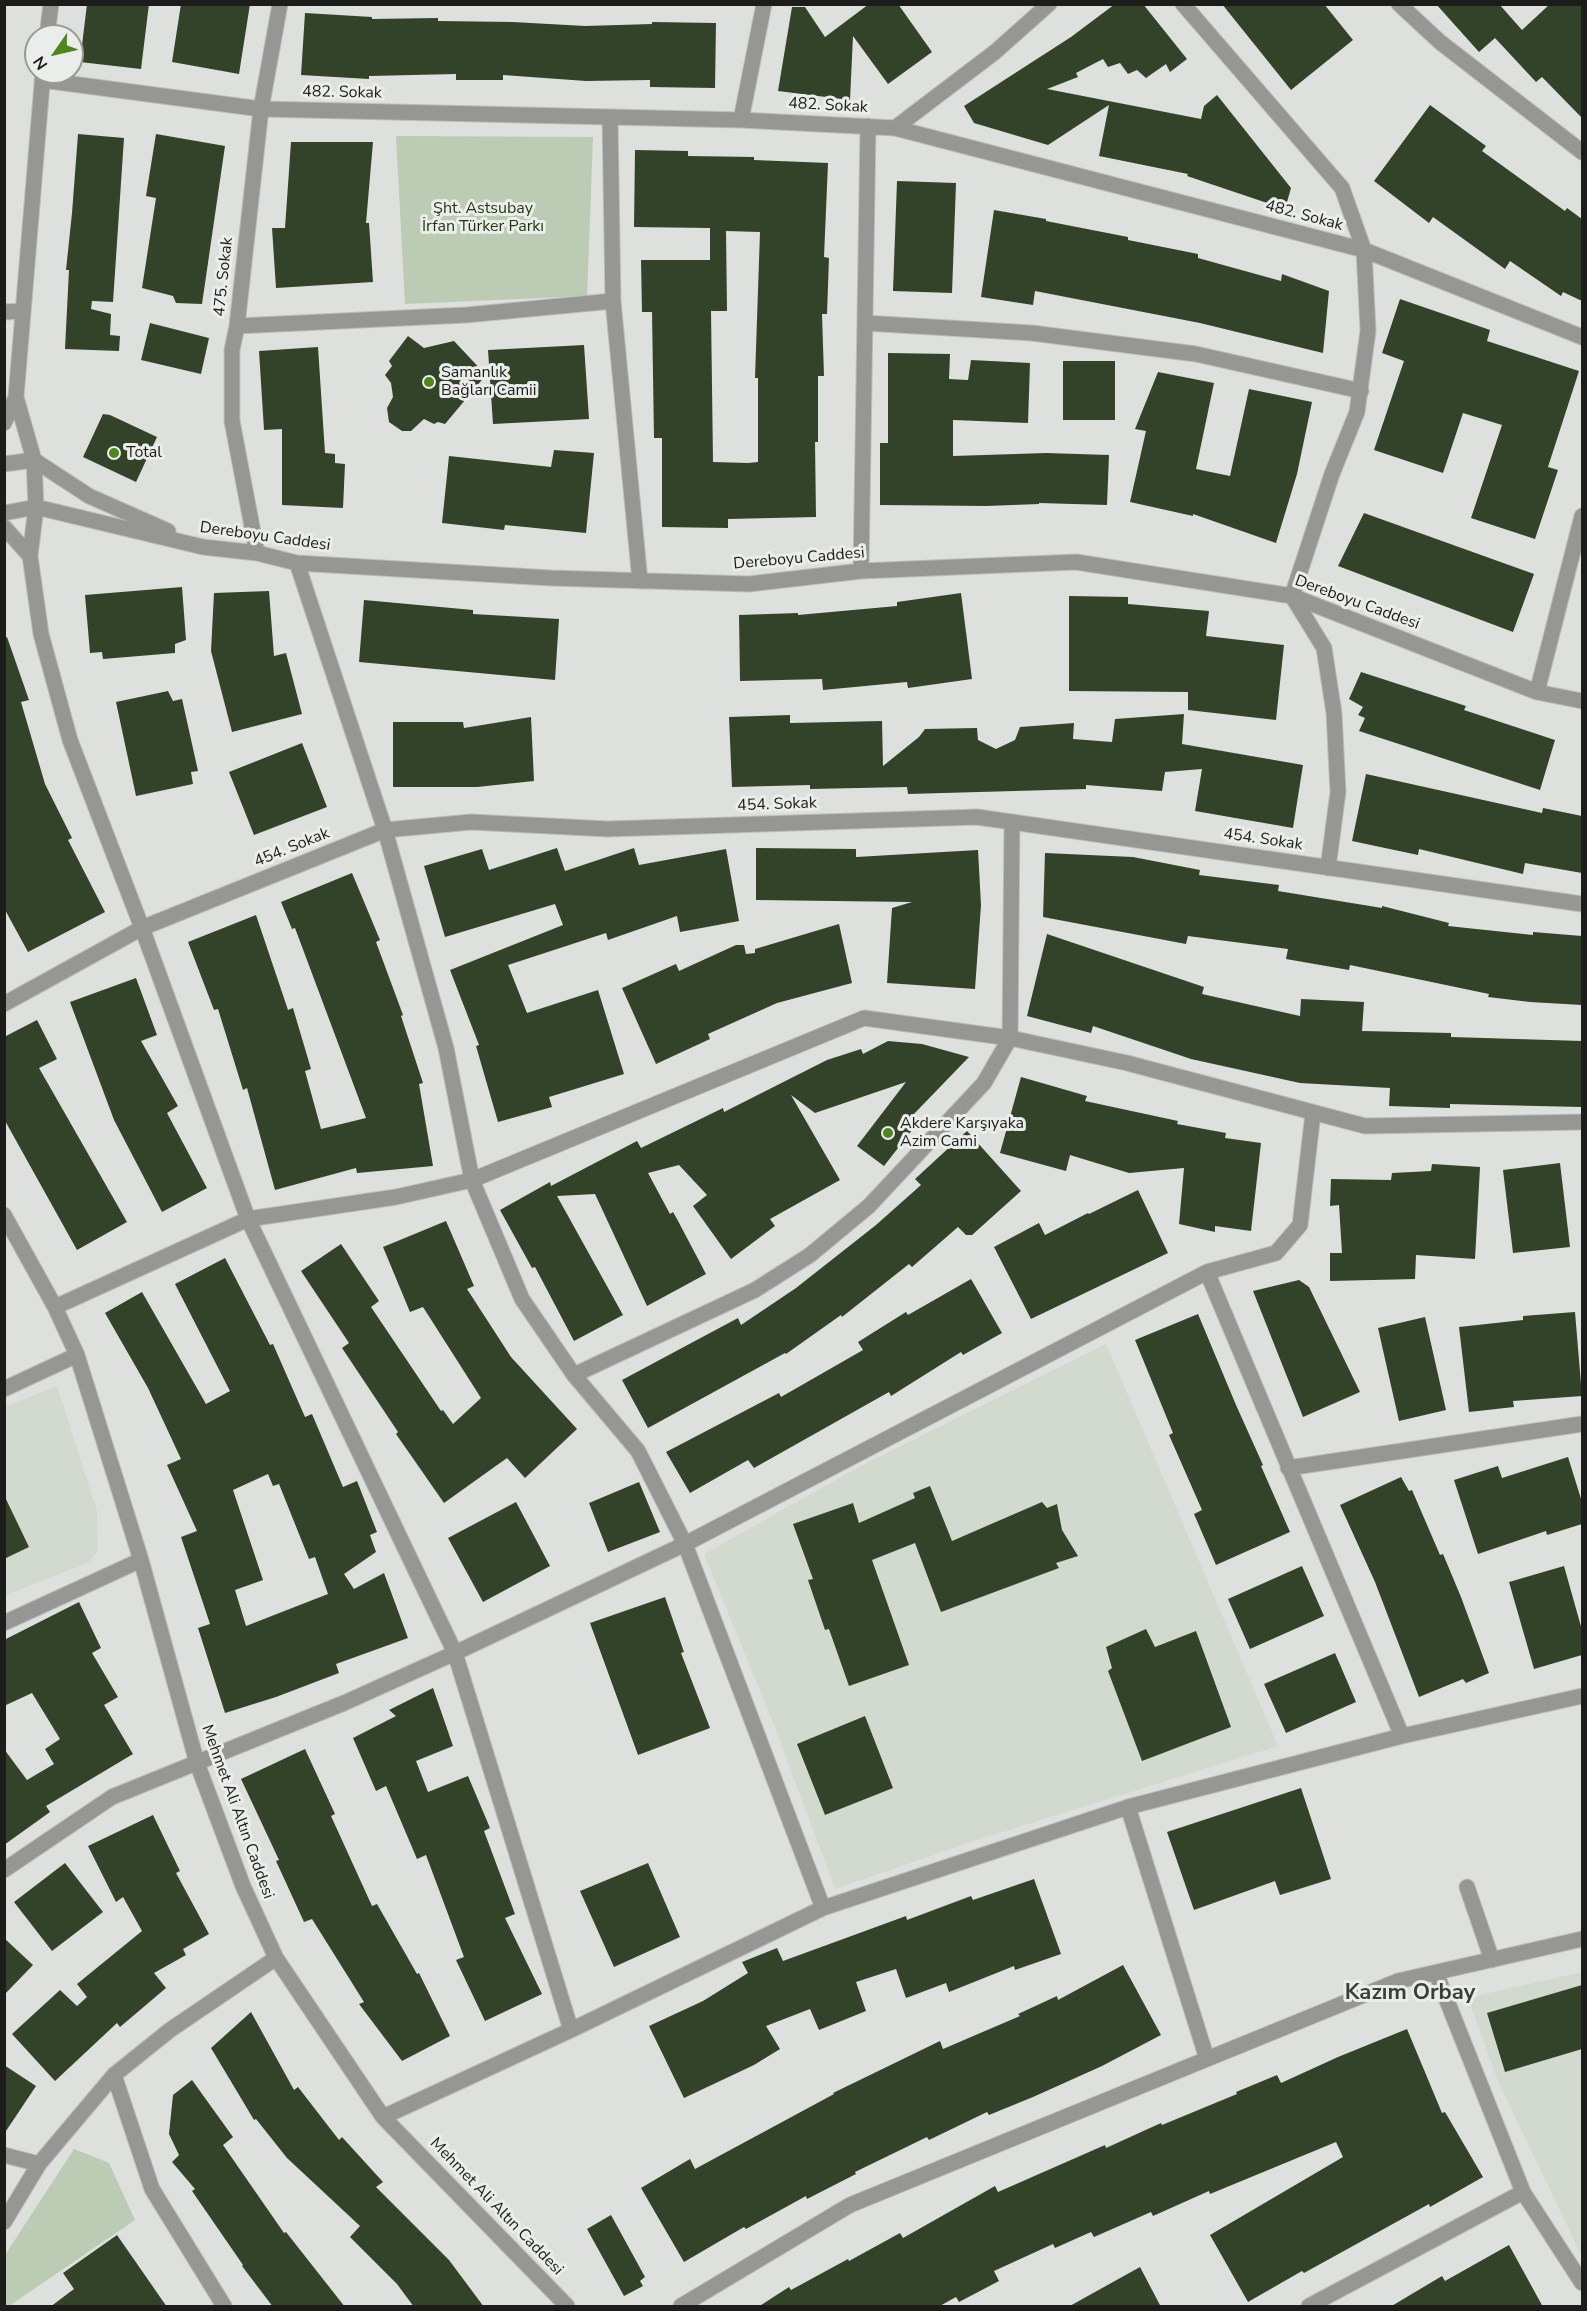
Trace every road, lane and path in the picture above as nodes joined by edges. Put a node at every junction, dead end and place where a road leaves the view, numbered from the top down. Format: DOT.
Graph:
graph roads {
  1 [pos="51,4"];
  2 [pos="280,4"];
  3 [pos="764,4"];
  4 [pos="1049,4"];
  5 [pos="1183,4"];
  6 [pos="1399,4"];
  7 [pos="48,24"];
  8 [pos="84,82"];
  9 [pos="41,84"];
  10 [pos="261,109"];
  11 [pos="610,118"];
  12 [pos="741,120"];
  13 [pos="868,126"];
  14 [pos="895,128"];
  15 [pos="1582,152"];
  16 [pos="1364,250"];
  17 [pos="613,302"];
  18 [pos="22,311"];
  19 [pos="4,312"];
  20 [pos="865,323"];
  21 [pos="237,326"];
  22 [pos="1582,337"];
  23 [pos="1361,391"];
  24 [pos="16,398"];
  25 [pos="4,423"];
  26 [pos="34,460"];
  27 [pos="4,464"];
  28 [pos="36,507"];
  29 [pos="4,513"];
  30 [pos="1582,516"];
  31 [pos="4,527"];
  32 [pos="203,547"];
  33 [pos="257,554"];
  34 [pos="30,555"];
  35 [pos="297,563"];
  36 [pos="861,571"];
  37 [pos="640,581"];
  38 [pos="1292,596"];
  39 [pos="1537,692"];
  40 [pos="1582,701"];
  41 [pos="1012,822"];
  42 [pos="385,830"];
  43 [pos="1328,868"];
  44 [pos="1582,904"];
  45 [pos="142,928"];
  46 [pos="4,1004"];
  47 [pos="1010,1038"];
  48 [pos="1313,1113"];
  49 [pos="1582,1122"];
  50 [pos="471,1180"];
  51 [pos="4,1215"];
  52 [pos="248,1219"];
  53 [pos="1207,1272"];
  54 [pos="55,1307"];
  55 [pos="77,1355"];
  56 [pos="574,1375"];
  57 [pos="4,1389"];
  58 [pos="1582,1424"];
  59 [pos="1288,1468"];
  60 [pos="685,1544"];
  61 [pos="141,1560"];
  62 [pos="4,1623"];
  63 [pos="455,1653"];
  64 [pos="1582,1696"];
  65 [pos="1402,1736"];
  66 [pos="196,1763"];
  67 [pos="1128,1807"];
  68 [pos="4,1870"];
  69 [pos="1467,1887"];
  70 [pos="823,1908"];
  71 [pos="1582,1939"];
  72 [pos="276,1958"];
  73 [pos="1492,1960"];
  74 [pos="1436,1973"];
  75 [pos="571,2030"];
  76 [pos="1207,2059"];
  77 [pos="114,2075"];
  78 [pos="383,2117"];
  79 [pos="4,2155"];
  80 [pos="39,2164"];
  81 [pos="1523,2192"];
  82 [pos="4,2222"];
  83 [pos="1582,2284"];
  84 [pos="224,2307"];
  85 [pos="567,2307"];
  86 [pos="681,2307"];
  87 [pos="1309,2307"];
  1 -- 7 [label="street"];
  2 -- 10 [label="street, 475. Sokak"];
  3 -- 12 [label="street"];
  4 -- 14 [label="street"];
  5 -- 16 [label="street"];
  6 -- 15 [label="street"];
  8 -- 10 [label="street, 482. Sokak"];
  9 -- 18 [label="street"];
  10 -- 11 [label="street, 482. Sokak"];
  10 -- 21 [label="street, 475. Sokak"];
  11 -- 12 [label="street, 482. Sokak"];
  11 -- 17 [label="street"];
  12 -- 13 [label="street, 482. Sokak"];
  13 -- 14 [label="street, 482. Sokak"];
  13 -- 20 [label="street"];
  14 -- 16 [label="street, 482. Sokak"];
  16 -- 22 [label="street, 482. Sokak"];
  16 -- 23 [label="street"];
  17 -- 21 [label="street"];
  17 -- 37 [label="street"];
  18 -- 19 [label="street"];
  18 -- 24 [label="street"];
  20 -- 23 [label="street"];
  20 -- 36 [label="street"];
  21 -- 33 [label="street, 475. Sokak"];
  23 -- 38 [label="street"];
  24 -- 25 [label="street"];
  24 -- 26 [label="street"];
  26 -- 27 [label="street"];
  26 -- 28 [label="street"];
  26 -- 32 [label="street"];
  28 -- 29 [label="street, Dereboyu Caddesi"];
  28 -- 32 [label="street, Dereboyu Caddesi"];
  28 -- 34 [label="street"];
  30 -- 39 [label="street"];
  31 -- 34 [label="street"];
  32 -- 33 [label="street, Dereboyu Caddesi"];
  33 -- 35 [label="street, Dereboyu Caddesi"];
  34 -- 45 [label="street"];
  35 -- 37 [label="street, Dereboyu Caddesi"];
  35 -- 42 [label="street"];
  36 -- 37 [label="street, Dereboyu Caddesi"];
  36 -- 38 [label="street, Dereboyu Caddesi"];
  38 -- 39 [label="street, Dereboyu Caddesi"];
  38 -- 43 [label="street"];
  39 -- 40 [label="street, Dereboyu Caddesi"];
  41 -- 42 [label="street, 454. Sokak"];
  41 -- 43 [label="street, 454. Sokak"];
  41 -- 47 [label="street"];
  42 -- 45 [label="street, 454. Sokak"];
  42 -- 50 [label="street"];
  43 -- 44 [label="street, 454. Sokak"];
  45 -- 46 [label="street, 454. Sokak"];
  45 -- 52 [label="street"];
  47 -- 48 [label="street"];
  47 -- 50 [label="street"];
  47 -- 56 [label="street"];
  48 -- 49 [label="street"];
  48 -- 53 [label="street"];
  50 -- 52 [label="street"];
  50 -- 56 [label="street"];
  51 -- 54 [label="street, Mehmet Ali Altın Caddesi"];
  52 -- 54 [label="street"];
  52 -- 63 [label="street"];
  53 -- 59 [label="street"];
  53 -- 60 [label="street"];
  54 -- 55 [label="street, Mehmet Ali Altın Caddesi"];
  55 -- 57 [label="street"];
  55 -- 61 [label="street, Mehmet Ali Altın Caddesi"];
  56 -- 60 [label="street"];
  58 -- 59 [label="street"];
  59 -- 65 [label="street"];
  60 -- 63 [label="street"];
  60 -- 70 [label="street"];
  61 -- 62 [label="street"];
  61 -- 66 [label="street, Mehmet Ali Altın Caddesi"];
  63 -- 66 [label="street"];
  63 -- 75 [label="street"];
  64 -- 65 [label="street"];
  65 -- 67 [label="street"];
  66 -- 68 [label="street"];
  66 -- 72 [label="street, Mehmet Ali Altın Caddesi"];
  67 -- 70 [label="street"];
  67 -- 76 [label="street"];
  69 -- 73 [label="street"];
  70 -- 75 [label="street"];
  71 -- 73 [label="street"];
  72 -- 77 [label="street"];
  72 -- 78 [label="street, Mehmet Ali Altın Caddesi"];
  73 -- 74 [label="street"];
  74 -- 76 [label="street"];
  74 -- 81 [label="street"];
  75 -- 78 [label="street"];
  76 -- 86 [label="street"];
  77 -- 80 [label="street"];
  77 -- 84 [label="street"];
  78 -- 85 [label="street, Mehmet Ali Altın Caddesi"];
  79 -- 80 [label="street"];
  80 -- 82 [label="street"];
  81 -- 83 [label="street"];
  81 -- 87 [label="street"];
}
